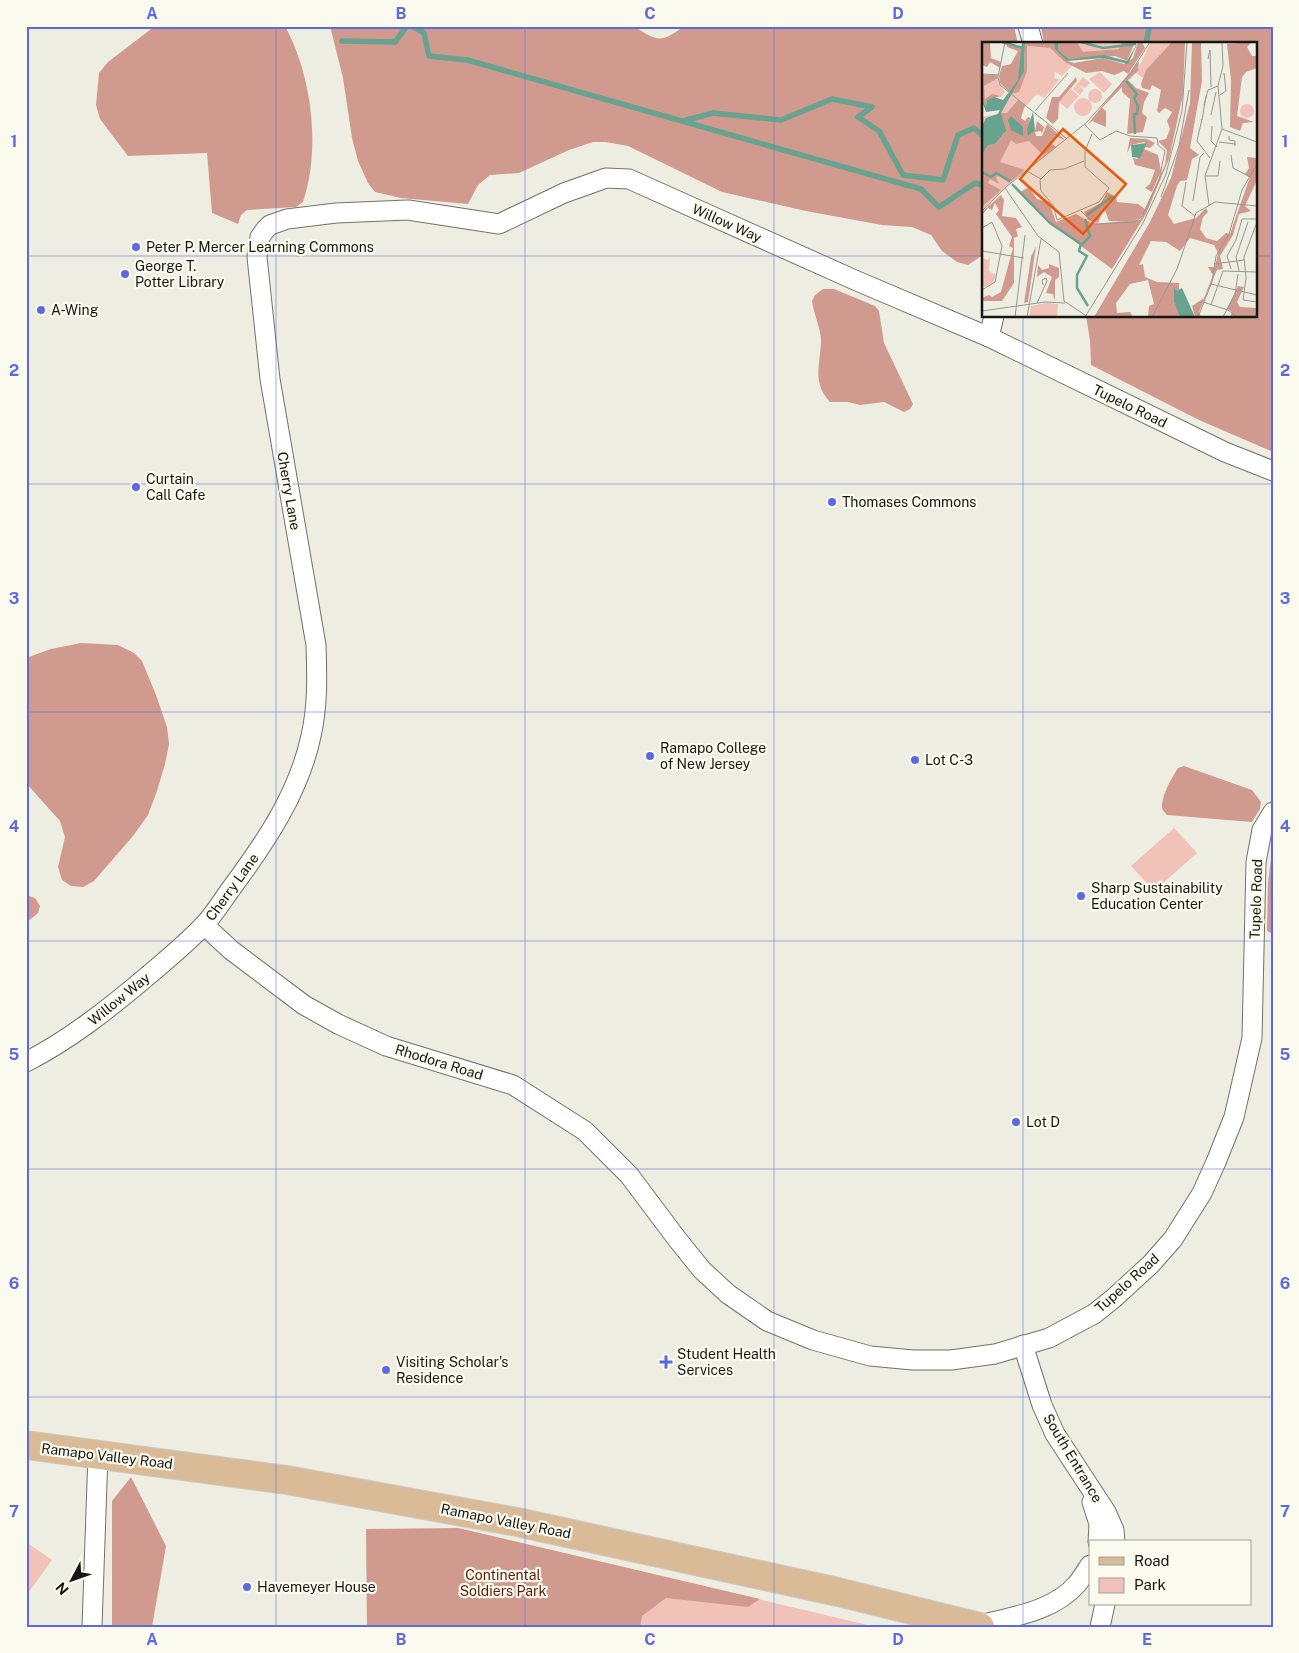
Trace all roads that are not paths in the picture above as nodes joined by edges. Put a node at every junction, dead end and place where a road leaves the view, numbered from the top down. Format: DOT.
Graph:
graph roads {
  1 [pos="1028,26"];
  2 [pos="1032,42"];
  3 [pos="462,218"];
  4 [pos="994,318"];
  5 [pos="989,337"];
  6 [pos="1273,471"];
  7 [pos="1273,812"];
  8 [pos="204,925"];
  9 [pos="26,1062"];
  10 [pos="659,1214"];
  11 [pos="1023,1345"];
  12 [pos="26,1445"];
  13 [pos="98,1454"];
  14 [pos="1088,1486"];
  15 [pos="1098,1540"];
  16 [pos="1115,1540"];
  17 [pos="1089,1566"];
  18 [pos="1105,1606"];
  19 [pos="978,1626"];
  20 [pos="92,1627"];
  21 [pos="1100,1627"];
  1 -- 2 [label="street"];
  3 -- 5 [label="street, Willow Way"];
  3 -- 8 [label="street, Cherry Lane"];
  4 -- 5 [label="street"];
  5 -- 6 [label="street, Tupelo Road"];
  7 -- 11 [label="street, Tupelo Road"];
  8 -- 9 [label="street, Willow Way"];
  8 -- 10 [label="street, Rhodora Road"];
  10 -- 11 [label="street, Tupelo Road"];
  11 -- 14 [label="street, South Entrance"];
  12 -- 13 [label="main road, Ramapo Valley Road"];
  13 -- 19 [label="main road, Ramapo Valley Road"];
  13 -- 20 [label="street"];
  14 -- 15 [label="street"];
  14 -- 16 [label="street, South Entrance"];
  17 -- 19 [label="street"];
  18 -- 21 [label="street"];
}
